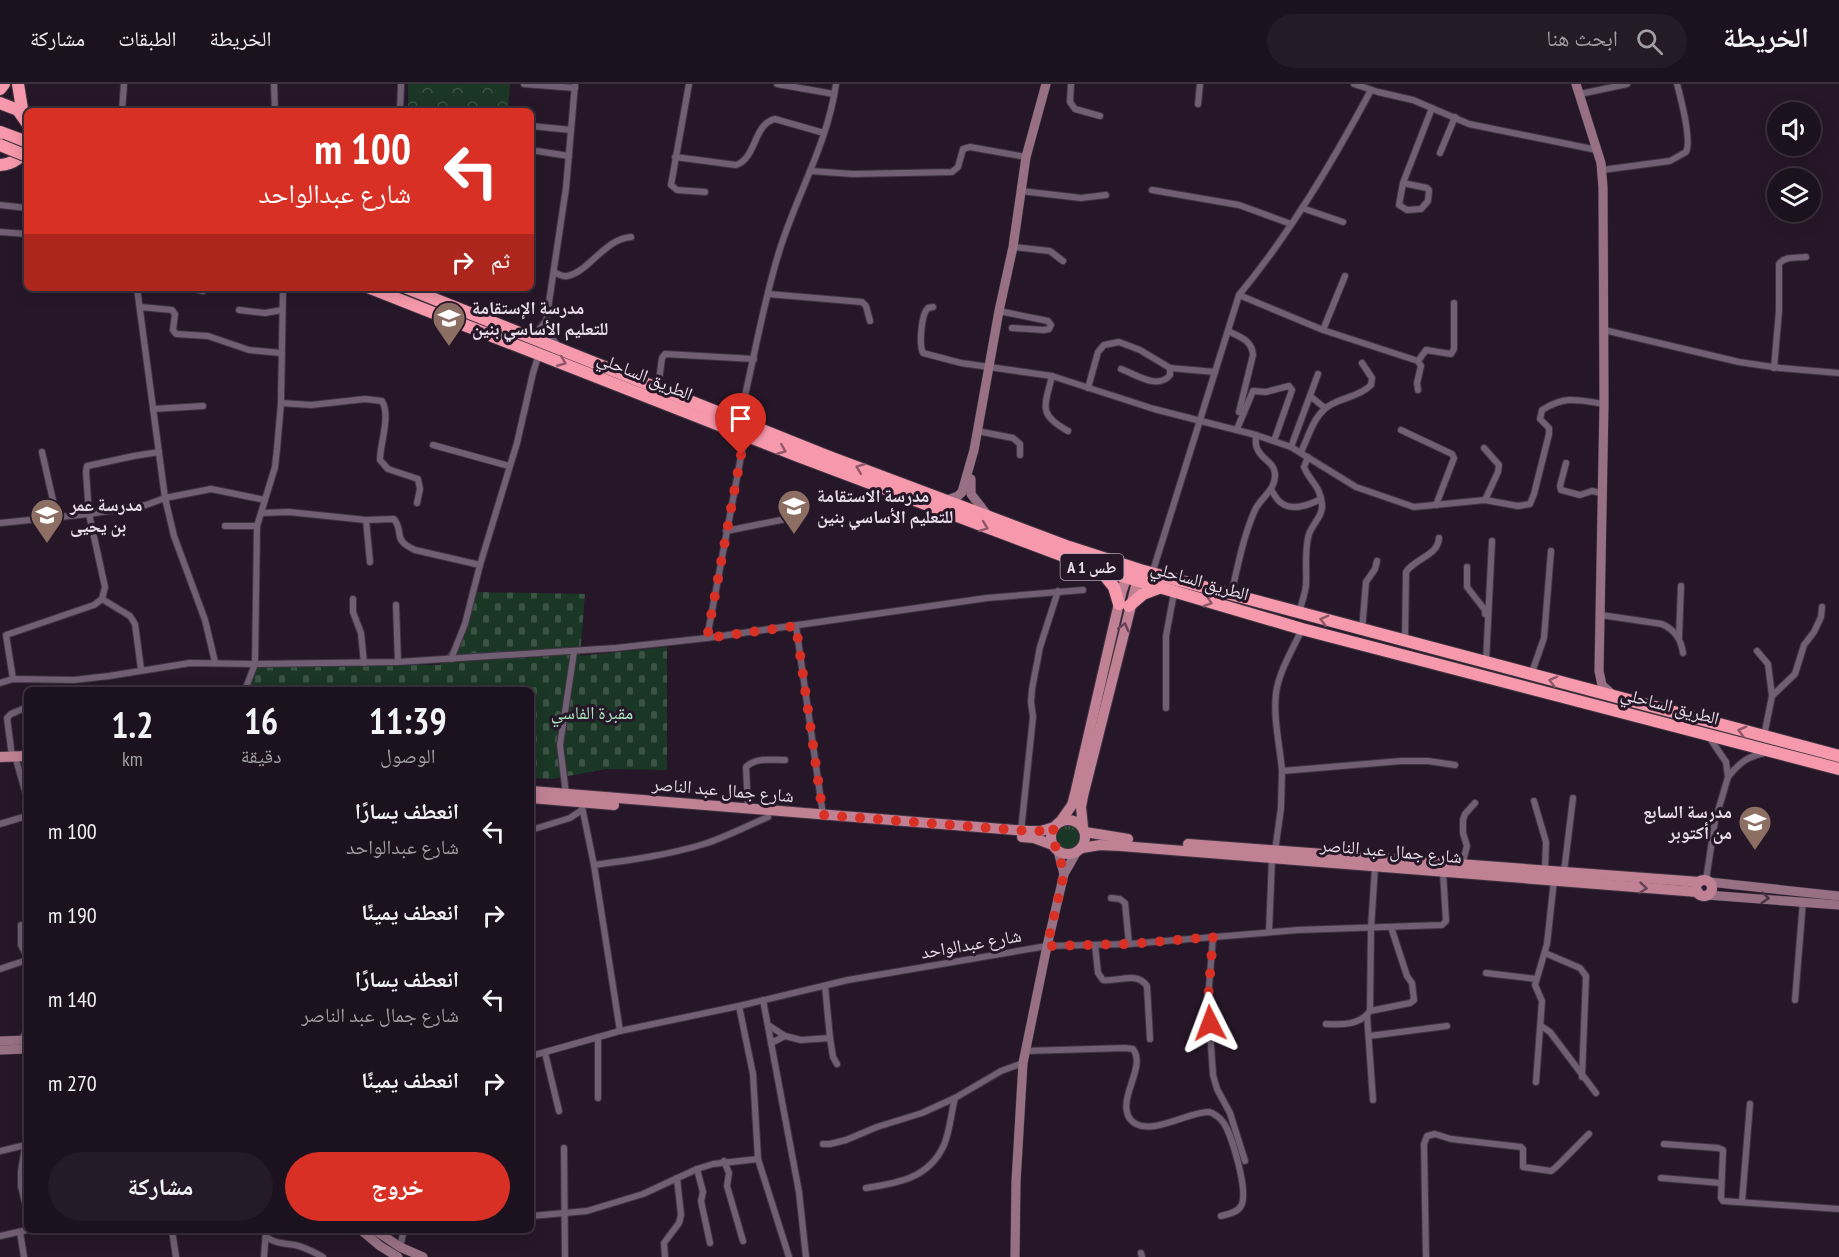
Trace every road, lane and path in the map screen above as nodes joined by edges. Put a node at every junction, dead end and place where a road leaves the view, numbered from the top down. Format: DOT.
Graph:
graph roads {
  1 [pos="4,84"];
  2 [pos="18,84"];
  3 [pos="124,84"];
  4 [pos="274,84"];
  5 [pos="401,84"];
  6 [pos="524,84"];
  7 [pos="689,84"];
  8 [pos="777,84"];
  9 [pos="836,84"];
  10 [pos="1046,84"];
  11 [pos="1071,84"];
  12 [pos="1200,84"];
  13 [pos="1354,84"];
  14 [pos="1576,84"];
  15 [pos="1627,84"];
  16 [pos="1677,84"];
  17 [pos="575,86"];
  18 [pos="0,90"];
  19 [pos="1371,90"];
  20 [pos="834,94"];
  21 [pos="1580,94"];
  22 [pos="0,104"];
  23 [pos="1198,104"];
  24 [pos="122,108"];
  25 [pos="275,108"];
  26 [pos="400,108"];
  27 [pos="1432,108"];
  28 [pos="24,110"];
  29 [pos="1100,116"];
  30 [pos="24,117"];
  31 [pos="1455,117"];
  32 [pos="534,126"];
  33 [pos="572,130"];
  34 [pos="0,132"];
  35 [pos="824,133"];
  36 [pos="24,143"];
  37 [pos="0,145"];
  38 [pos="24,150"];
  39 [pos="1597,150"];
  40 [pos="537,151"];
  41 [pos="1440,153"];
  42 [pos="24,155"];
  43 [pos="569,156"];
  44 [pos="675,157"];
  45 [pos="1026,157"];
  46 [pos="4,165"];
  47 [pos="24,166"];
  48 [pos="1602,170"];
  49 [pos="810,171"];
  50 [pos="1403,183"];
  51 [pos="1152,190"];
  52 [pos="1021,191"];
  53 [pos="705,192"];
  54 [pos="1106,195"];
  55 [pos="0,205"];
  56 [pos="24,208"];
  57 [pos="1302,208"];
  58 [pos="1343,222"];
  59 [pos="1291,224"];
  60 [pos="0,232"];
  61 [pos="24,234"];
  62 [pos="631,237"];
  63 [pos="1013,247"];
  64 [pos="1806,257"];
  65 [pos="1063,261"];
  66 [pos="554,272"];
  67 [pos="1345,276"];
  68 [pos="137,291"];
  69 [pos="283,291"];
  70 [pos="378,291"];
  71 [pos="415,291"];
  72 [pos="768,294"];
  73 [pos="1239,295"];
  74 [pos="1454,303"];
  75 [pos="933,307"];
  76 [pos="140,308"];
  77 [pos="239,310"];
  78 [pos="282,310"];
  79 [pos="999,311"];
  80 [pos="870,321"];
  81 [pos="546,322"];
  82 [pos="1012,328"];
  83 [pos="1323,330"];
  84 [pos="1604,330"];
  85 [pos="1228,331"];
  86 [pos="524,334"];
  87 [pos="560,349"];
  88 [pos="281,353"];
  89 [pos="540,353"];
  90 [pos="754,359"];
  91 [pos="1418,361"];
  92 [pos="1362,363"];
  93 [pos="988,368"];
  94 [pos="1170,368"];
  95 [pos="1774,368"];
  96 [pos="1121,369"];
  97 [pos="1215,372"];
  98 [pos="1839,373"];
  99 [pos="1318,374"];
  100 [pos="1052,376"];
  101 [pos="1088,388"];
  102 [pos="658,389"];
  103 [pos="1418,390"];
  104 [pos="1310,396"];
  105 [pos="281,403"];
  106 [pos="1604,404"];
  107 [pos="203,406"];
  108 [pos="1325,408"];
  109 [pos="153,409"];
  110 [pos="1239,412"];
  111 [pos="739,422"];
  112 [pos="1200,422"];
  113 [pos="1238,429"];
  114 [pos="1068,430"];
  115 [pos="1401,430"];
  116 [pos="977,431"];
  117 [pos="745,435"];
  118 [pos="1256,435"];
  119 [pos="1274,441"];
  120 [pos="433,445"];
  121 [pos="1291,447"];
  122 [pos="1484,448"];
  123 [pos="974,450"];
  124 [pos="42,452"];
  125 [pos="159,452"];
  126 [pos="1301,452"];
  127 [pos="1020,455"];
  128 [pos="1308,457"];
  129 [pos="826,461"];
  130 [pos="1566,463"];
  131 [pos="509,466"];
  132 [pos="1271,490"];
  133 [pos="1602,493"];
  134 [pos="165,498"];
  135 [pos="1321,499"];
  136 [pos="265,500"];
  137 [pos="801,500"];
  138 [pos="1485,500"];
  139 [pos="945,501"];
  140 [pos="417,503"];
  141 [pos="1436,505"];
  142 [pos="261,513"];
  143 [pos="89,514"];
  144 [pos="990,517"];
  145 [pos="57,518"];
  146 [pos="366,520"];
  147 [pos="0,523"];
  148 [pos="225,526"];
  149 [pos="257,526"];
  150 [pos="726,531"];
  151 [pos="1439,538"];
  152 [pos="1492,542"];
  153 [pos="1551,551"];
  154 [pos="1377,561"];
  155 [pos="370,562"];
  156 [pos="480,565"];
  157 [pos="1467,567"];
  158 [pos="1098,569"];
  159 [pos="1133,574"];
  160 [pos="1152,574"];
  161 [pos="1681,585"];
  162 [pos="1160,588"];
  163 [pos="1083,590"];
  164 [pos="1058,591"];
  165 [pos="1174,592"];
  166 [pos="1231,595"];
  167 [pos="102,599"];
  168 [pos="353,599"];
  169 [pos="396,605"];
  170 [pos="1124,605"];
  171 [pos="1822,607"];
  172 [pos="1299,614"];
  173 [pos="1601,615"];
  174 [pos="796,626"];
  175 [pos="1302,629"];
  176 [pos="1362,630"];
  177 [pos="707,638"];
  178 [pos="1679,638"];
  179 [pos="1405,642"];
  180 [pos="1486,650"];
  181 [pos="1757,651"];
  182 [pos="574,652"];
  183 [pos="1683,653"];
  184 [pos="451,659"];
  185 [pos="215,662"];
  186 [pos="398,662"];
  187 [pos="364,663"];
  188 [pos="1486,663"];
  189 [pos="255,664"];
  190 [pos="141,669"];
  191 [pos="1599,671"];
  192 [pos="1531,675"];
  193 [pos="13,679"];
  194 [pos="0,683"];
  195 [pos="1574,686"];
  196 [pos="246,687"];
  197 [pos="1772,696"];
  198 [pos="1616,697"];
  199 [pos="24,708"];
  200 [pos="1166,708"];
  201 [pos="1707,734"];
  202 [pos="1764,737"];
  203 [pos="1771,752"];
  204 [pos="1839,756"];
  205 [pos="14,760"];
  206 [pos="785,760"];
  207 [pos="0,764"];
  208 [pos="1455,765"];
  209 [pos="1839,769"];
  210 [pos="1282,771"];
  211 [pos="1728,777"];
  212 [pos="24,789"];
  213 [pos="534,791"];
  214 [pos="566,794"];
  215 [pos="534,798"];
  216 [pos="1574,798"];
  217 [pos="1534,801"];
  218 [pos="1475,803"];
  219 [pos="581,806"];
  220 [pos="748,808"];
  221 [pos="823,815"];
  222 [pos="24,817"];
  223 [pos="768,817"];
  224 [pos="0,824"];
  225 [pos="1057,824"];
  226 [pos="534,829"];
  227 [pos="1084,829"];
  228 [pos="1021,831"];
  229 [pos="1055,848"];
  230 [pos="1079,850"];
  231 [pos="1274,854"];
  232 [pos="594,865"];
  233 [pos="1462,865"];
  234 [pos="1375,867"];
  235 [pos="1443,872"];
  236 [pos="1545,872"];
  237 [pos="1564,873"];
  238 [pos="1064,874"];
  239 [pos="1554,880"];
  240 [pos="1704,886"];
  241 [pos="1839,896"];
  242 [pos="1111,898"];
  243 [pos="1803,901"];
  244 [pos="1839,905"];
  245 [pos="21,926"];
  246 [pos="1390,927"];
  247 [pos="1371,928"];
  248 [pos="1269,932"];
  249 [pos="1213,937"];
  250 [pos="1129,944"];
  251 [pos="1095,945"];
  252 [pos="1047,946"];
  253 [pos="24,952"];
  254 [pos="1545,953"];
  255 [pos="24,959"];
  256 [pos="0,969"];
  257 [pos="1486,973"];
  258 [pos="1536,979"];
  259 [pos="825,986"];
  260 [pos="763,1000"];
  261 [pos="1795,1000"];
  262 [pos="739,1006"];
  263 [pos="1369,1013"];
  264 [pos="1326,1023"];
  265 [pos="768,1025"];
  266 [pos="1447,1026"];
  267 [pos="1541,1026"];
  268 [pos="620,1031"];
  269 [pos="785,1035"];
  270 [pos="1369,1036"];
  271 [pos="598,1037"];
  272 [pos="830,1038"];
  273 [pos="1150,1039"];
  274 [pos="0,1041"];
  275 [pos="24,1043"];
  276 [pos="24,1043"];
  277 [pos="771,1043"];
  278 [pos="0,1050"];
  279 [pos="1025,1051"];
  280 [pos="544,1053"];
  281 [pos="534,1054"];
  282 [pos="1023,1063"];
  283 [pos="837,1064"];
  284 [pos="1582,1077"];
  285 [pos="1536,1082"];
  286 [pos="1596,1093"];
  287 [pos="598,1098"];
  288 [pos="955,1098"];
  289 [pos="1372,1100"];
  290 [pos="1750,1104"];
  291 [pos="560,1111"];
  292 [pos="1589,1134"];
  293 [pos="822,1144"];
  294 [pos="1664,1144"];
  295 [pos="24,1145"];
  296 [pos="564,1148"];
  297 [pos="0,1151"];
  298 [pos="758,1159"];
  299 [pos="724,1161"];
  300 [pos="1245,1161"];
  301 [pos="697,1169"];
  302 [pos="24,1170"];
  303 [pos="677,1178"];
  304 [pos="1661,1178"];
  305 [pos="1721,1183"];
  306 [pos="866,1188"];
  307 [pos="24,1198"];
  308 [pos="1742,1202"];
  309 [pos="1839,1209"];
  310 [pos="564,1215"];
  311 [pos="534,1216"];
  312 [pos="1221,1216"];
  313 [pos="23,1231"];
  314 [pos="172,1233"];
  315 [pos="266,1233"];
  316 [pos="365,1233"];
  317 [pos="378,1233"];
  318 [pos="404,1233"];
  319 [pos="0,1236"];
  320 [pos="743,1240"];
  321 [pos="710,1243"];
  322 [pos="399,1252"];
  323 [pos="174,1256"];
  324 [pos="24,1257"];
  325 [pos="264,1257"];
  326 [pos="322,1257"];
  327 [pos="423,1257"];
  328 [pos="565,1257"];
  329 [pos="665,1257"];
  330 [pos="789,1257"];
  331 [pos="806,1257"];
  332 [pos="1015,1257"];
  333 [pos="1426,1257"];
  1 -- 18 [label="highway"];
  2 -- 28 [label="highway"];
  3 -- 24 [label="street"];
  4 -- 25 [label="street"];
  5 -- 26 [label="street"];
  6 -- 17 [label="street"];
  7 -- 44 [label="street"];
  8 -- 20 [label="street"];
  9 -- 20 [label="street"];
  10 -- 45 [label="street"];
  11 -- 29 [label="street"];
  12 -- 23 [label="street"];
  13 -- 19 [label="street"];
  14 -- 21 [label="street"];
  15 -- 21 [label="street"];
  16 -- 48 [label="street"];
  17 -- 33 [label="street"];
  19 -- 27 [label="street"];
  19 -- 57 [label="street"];
  20 -- 35 [label="street"];
  21 -- 39 [label="street"];
  22 -- 30 [label="highway"];
  27 -- 31 [label="street"];
  27 -- 50 [label="street"];
  31 -- 39 [label="street"];
  31 -- 41 [label="street"];
  32 -- 33 [label="street"];
  33 -- 43 [label="street"];
  34 -- 36 [label="highway"];
  35 -- 44 [label="street"];
  35 -- 49 [label="street"];
  37 -- 42 [label="highway, bridge"];
  38 -- 46 [label="highway"];
  39 -- 48 [label="street"];
  40 -- 43 [label="street"];
  43 -- 66 [label="street"];
  44 -- 53 [label="street"];
  45 -- 49 [label="street"];
  45 -- 52 [label="street"];
  46 -- 47 [label="highway"];
  48 -- 84 [label="street"];
  49 -- 72 [label="street"];
  50 -- 50 [label="street"];
  51 -- 59 [label="street"];
  52 -- 54 [label="street"];
  52 -- 63 [label="street"];
  55 -- 56 [label="street"];
  57 -- 58 [label="street"];
  57 -- 59 [label="street"];
  59 -- 73 [label="street"];
  60 -- 61 [label="street"];
  62 -- 66 [label="street"];
  63 -- 65 [label="street"];
  63 -- 79 [label="street"];
  64 -- 95 [label="street"];
  66 -- 81 [label="street"];
  67 -- 83 [label="street"];
  68 -- 76 [label="street"];
  69 -- 78 [label="street"];
  70 -- 89 [label="highway, الطريق الساحلي / A 1 طس"];
  71 -- 86 [label="highway, الطريق الساحلي"];
  72 -- 80 [label="street"];
  72 -- 90 [label="street"];
  73 -- 83 [label="street"];
  73 -- 85 [label="street"];
  74 -- 91 [label="street"];
  75 -- 93 [label="street"];
  76 -- 88 [label="street"];
  76 -- 109 [label="street"];
  77 -- 78 [label="street"];
  78 -- 88 [label="street"];
  79 -- 82 [label="street"];
  79 -- 93 [label="street"];
  81 -- 86 [label="street"];
  81 -- 87 [label="street"];
  83 -- 91 [label="street"];
  84 -- 95 [label="street"];
  84 -- 106 [label="street"];
  85 -- 97 [label="street"];
  85 -- 110 [label="street"];
  86 -- 87 [label="highway, الطريق الساحلي"];
  87 -- 102 [label="highway, الطريق الساحلي"];
  88 -- 105 [label="street"];
  89 -- 117 [label="highway, الطريق الساحلي / A 1 طس, one-way"];
  89 -- 131 [label="street"];
  90 -- 102 [label="street"];
  90 -- 111 [label="street"];
  91 -- 103 [label="street"];
  92 -- 108 [label="street"];
  93 -- 100 [label="street"];
  93 -- 116 [label="street"];
  94 -- 96 [label="street"];
  94 -- 97 [label="street"];
  94 -- 101 [label="street"];
  95 -- 98 [label="street"];
  97 -- 112 [label="street"];
  99 -- 104 [label="street"];
  100 -- 101 [label="street"];
  100 -- 114 [label="street"];
  101 -- 112 [label="street"];
  102 -- 111 [label="highway, الطريق الساحلي"];
  104 -- 108 [label="street"];
  104 -- 121 [label="street"];
  105 -- 136 [label="street"];
  105 -- 140 [label="street"];
  106 -- 133 [label="street"];
  106 -- 138 [label="street"];
  107 -- 109 [label="street"];
  108 -- 126 [label="street"];
  109 -- 125 [label="street"];
  111 -- 129 [label="highway, الطريق الساحلي"];
  112 -- 113 [label="street"];
  112 -- 160 [label="street"];
  113 -- 118 [label="street"];
  113 -- 119 [label="street"];
  115 -- 141 [label="street"];
  116 -- 123 [label="street"];
  116 -- 127 [label="street"];
  117 -- 129 [label="highway, الطريق الساحلي / A 1 طس, one-way"];
  117 -- 150 [label="street"];
  118 -- 119 [label="street"];
  118 -- 132 [label="street"];
  119 -- 121 [label="street"];
  120 -- 131 [label="street"];
  121 -- 126 [label="street"];
  122 -- 138 [label="street"];
  123 -- 139 [label="street"];
  123 -- 144 [label="street"];
  124 -- 145 [label="street"];
  125 -- 134 [label="street"];
  125 -- 143 [label="street"];
  126 -- 128 [label="street"];
  128 -- 135 [label="street"];
  128 -- 141 [label="street"];
  139 -- 129 [label="highway, الطريق الساحلي, one-way"];
  129 -- 158 [label="highway, الطريق الساحلي / A 1 طس, one-way"];
  130 -- 133 [label="street"];
  131 -- 156 [label="street"];
  132 -- 135 [label="street"];
  132 -- 166 [label="street"];
  133 -- 173 [label="street"];
  134 -- 136 [label="street"];
  134 -- 143 [label="street"];
  134 -- 185 [label="street"];
  135 -- 172 [label="street"];
  136 -- 142 [label="street"];
  137 -- 150 [label="street"];
  138 -- 141 [label="street"];
  139 -- 144 [label="highway, الطريق الساحلي"];
  142 -- 146 [label="street"];
  142 -- 149 [label="street"];
  143 -- 145 [label="street"];
  143 -- 167 [label="street"];
  144 -- 159 [label="highway, الطريق الساحلي"];
  145 -- 147 [label="street"];
  146 -- 155 [label="street"];
  146 -- 156 [label="street"];
  148 -- 149 [label="street"];
  149 -- 189 [label="street"];
  150 -- 177 [label="street"];
  151 -- 179 [label="street"];
  152 -- 180 [label="street"];
  153 -- 192 [label="street"];
  154 -- 176 [label="street"];
  156 -- 184 [label="street"];
  157 -- 180 [label="street"];
  158 -- 159 [label="highway, الطريق الساحلي / A 1 طس"];
  158 -- 170 [label="highway"];
  159 -- 160 [label="highway, الطريق الساحلي"];
  159 -- 162 [label="highway, الطريق الساحلي / A 1 طس"];
  159 -- 170 [label="main road"];
  160 -- 166 [label="highway, الطريق الساحلي"];
  161 -- 178 [label="street"];
  162 -- 165 [label="highway, الطريق الساحلي / A 1 طس"];
  162 -- 170 [label="highway"];
  163 -- 164 [label="street"];
  164 -- 174 [label="street"];
  164 -- 228 [label="street"];
  165 -- 175 [label="highway, الطريق الساحلي / A 1 طس, one-way"];
  165 -- 200 [label="street"];
  166 -- 172 [label="highway, الطريق الساحلي"];
  167 -- 190 [label="street"];
  167 -- 193 [label="street"];
  168 -- 187 [label="street"];
  169 -- 186 [label="street"];
  170 -- 225 [label="main road"];
  227 -- 170 [label="main road, one-way"];
  171 -- 197 [label="street"];
  176 -- 172 [label="highway, الطريق الساحلي, one-way"];
  173 -- 178 [label="street"];
  173 -- 191 [label="street"];
  174 -- 177 [label="street"];
  174 -- 221 [label="street"];
  175 -- 201 [label="highway, الطريق الساحلي / A 1 طس"];
  175 -- 210 [label="street"];
  176 -- 179 [label="highway, الطريق الساحلي"];
  177 -- 182 [label="street"];
  178 -- 183 [label="street"];
  179 -- 188 [label="highway, الطريق الساحلي"];
  180 -- 188 [label="street"];
  181 -- 197 [label="street"];
  182 -- 184 [label="street"];
  182 -- 214 [label="street"];
  184 -- 186 [label="street"];
  185 -- 189 [label="street"];
  185 -- 190 [label="street"];
  186 -- 187 [label="street"];
  187 -- 189 [label="street"];
  188 -- 192 [label="highway, الطريق الساحلي"];
  189 -- 196 [label="street"];
  190 -- 193 [label="street"];
  191 -- 195 [label="street"];
  191 -- 198 [label="street"];
  195 -- 192 [label="highway, الطريق الساحلي, one-way"];
  193 -- 194 [label="street"];
  195 -- 198 [label="highway, الطريق الساحلي"];
  197 -- 202 [label="street"];
  202 -- 198 [label="highway, الطريق الساحلي, one-way"];
  199 -- 205 [label="street"];
  201 -- 203 [label="highway, الطريق الساحلي / A 1 طس"];
  201 -- 211 [label="street"];
  202 -- 204 [label="highway, الطريق الساحلي"];
  203 -- 209 [label="highway, الطريق الساحلي / A 1 طس"];
  203 -- 211 [label="street"];
  205 -- 207 [label="main road"];
  205 -- 212 [label="street"];
  206 -- 220 [label="street"];
  208 -- 210 [label="street"];
  210 -- 231 [label="street"];
  211 -- 240 [label="street"];
  213 -- 214 [label="main road, شارع جمال عبد الناصر"];
  214 -- 220 [label="main road, شارع جمال عبد الناصر"];
  215 -- 219 [label="main road, شارع جمال عبد الناصر"];
  216 -- 237 [label="street"];
  217 -- 236 [label="street"];
  218 -- 233 [label="street"];
  219 -- 223 [label="main road, شارع جمال عبد الناصر"];
  219 -- 226 [label="street"];
  219 -- 232 [label="street"];
  220 -- 221 [label="main road, شارع جمال عبد الناصر"];
  221 -- 228 [label="main road, شارع جمال عبد الناصر"];
  222 -- 224 [label="street"];
  223 -- 229 [label="main road, شارع جمال عبد الناصر"];
  223 -- 232 [label="street"];
  225 -- 227 [label="main road"];
  225 -- 228 [label="main road, شارع جمال عبد الناصر"];
  225 -- 229 [label="main road"];
  227 -- 230 [label="main road"];
  227 -- 231 [label="main road, شارع جمال عبد الناصر"];
  229 -- 230 [label="main road"];
  229 -- 238 [label="street"];
  230 -- 231 [label="main road, شارع جمال عبد الناصر"];
  230 -- 238 [label="street"];
  231 -- 233 [label="main road, شارع جمال عبد الناصر"];
  231 -- 234 [label="main road, شارع جمال عبد الناصر"];
  231 -- 248 [label="street"];
  232 -- 268 [label="street"];
  233 -- 236 [label="main road, شارع جمال عبد الناصر"];
  234 -- 235 [label="main road, شارع جمال عبد الناصر"];
  234 -- 247 [label="street"];
  235 -- 239 [label="main road, شارع جمال عبد الناصر"];
  235 -- 246 [label="street, شارع عبدالواحد"];
  236 -- 237 [label="main road, شارع جمال عبد الناصر"];
  237 -- 240 [label="main road, شارع جمال عبد الناصر"];
  238 -- 252 [label="street"];
  239 -- 240 [label="main road, شارع جمال عبد الناصر, one-way"];
  239 -- 254 [label="street"];
  240 -- 241 [label="street, شارع جمال عبد الناصر"];
  240 -- 243 [label="street, شارع جمال عبد الناصر, one-way"];
  242 -- 250 [label="street"];
  243 -- 244 [label="street, شارع جمال عبد الناصر"];
  243 -- 261 [label="street"];
  245 -- 253 [label="street"];
  246 -- 247 [label="street, شارع عبدالواحد"];
  246 -- 263 [label="street"];
  247 -- 248 [label="street, شارع عبدالواحد"];
  247 -- 263 [label="street"];
  248 -- 249 [label="street, شارع عبدالواحد"];
  249 -- 250 [label="street, شارع عبدالواحد"];
  249 -- 300 [label="street"];
  250 -- 251 [label="street, شارع عبدالواحد"];
  251 -- 252 [label="street, شارع عبدالواحد"];
  251 -- 273 [label="street"];
  252 -- 259 [label="street, شارع عبدالواحد"];
  252 -- 279 [label="street"];
  254 -- 258 [label="street"];
  254 -- 284 [label="street"];
  255 -- 256 [label="street"];
  257 -- 258 [label="street"];
  258 -- 267 [label="street"];
  259 -- 260 [label="street, شارع عبدالواحد"];
  259 -- 272 [label="street"];
  260 -- 262 [label="street, شارع عبدالواحد"];
  260 -- 265 [label="street"];
  262 -- 268 [label="street, شارع عبدالواحد"];
  262 -- 298 [label="street"];
  263 -- 264 [label="street"];
  263 -- 270 [label="street"];
  265 -- 269 [label="street"];
  265 -- 277 [label="street"];
  266 -- 270 [label="street"];
  267 -- 284 [label="street"];
  267 -- 285 [label="street"];
  268 -- 271 [label="street, شارع عبدالواحد"];
  269 -- 272 [label="street"];
  269 -- 277 [label="street"];
  270 -- 289 [label="street"];
  271 -- 280 [label="street, شارع عبدالواحد"];
  271 -- 287 [label="street"];
  272 -- 283 [label="street"];
  274 -- 275 [label="street"];
  276 -- 278 [label="street"];
  277 -- 331 [label="street"];
  279 -- 282 [label="street"];
  279 -- 312 [label="street"];
  280 -- 281 [label="street, شارع عبدالواحد"];
  280 -- 291 [label="street"];
  282 -- 288 [label="street"];
  282 -- 332 [label="street"];
  284 -- 286 [label="street"];
  288 -- 293 [label="street"];
  288 -- 306 [label="street"];
  290 -- 308 [label="street"];
  292 -- 333 [label="street"];
  294 -- 305 [label="street"];
  295 -- 297 [label="street"];
  296 -- 310 [label="street"];
  298 -- 299 [label="street"];
  298 -- 330 [label="street"];
  299 -- 301 [label="street"];
  299 -- 320 [label="street"];
  301 -- 303 [label="street"];
  301 -- 321 [label="street"];
  302 -- 307 [label="street"];
  303 -- 310 [label="street"];
  303 -- 329 [label="street"];
  304 -- 305 [label="street"];
  305 -- 308 [label="street"];
  308 -- 309 [label="street"];
  310 -- 311 [label="street"];
  310 -- 328 [label="street"];
  313 -- 319 [label="street"];
  313 -- 324 [label="street"];
  314 -- 323 [label="street"];
  315 -- 325 [label="street"];
  315 -- 326 [label="street"];
  316 -- 322 [label="street"];
  317 -- 322 [label="street"];
  318 -- 322 [label="street"];
  322 -- 327 [label="street"];
}
